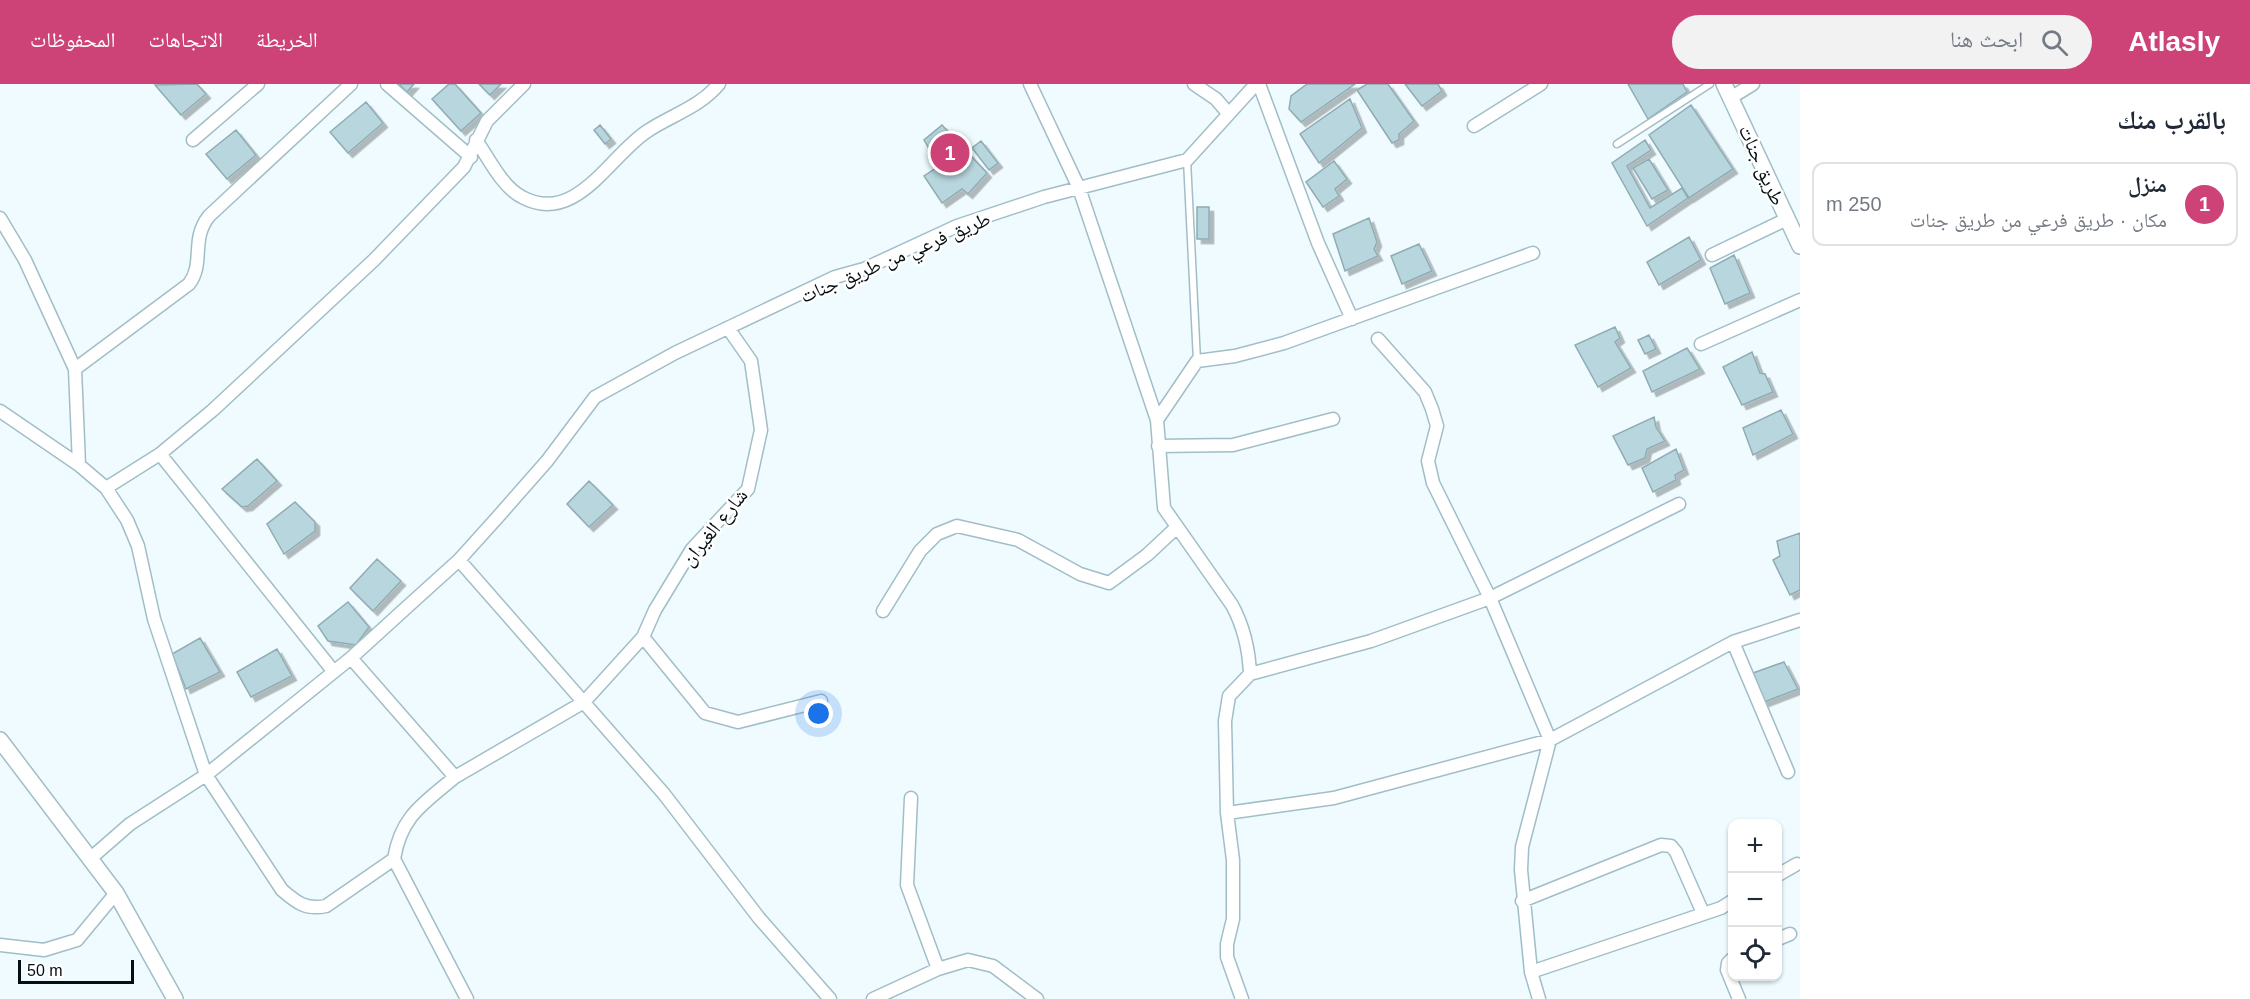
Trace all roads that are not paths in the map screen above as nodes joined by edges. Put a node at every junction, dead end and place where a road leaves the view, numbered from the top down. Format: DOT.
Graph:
graph roads {
  1 [pos="258,84"];
  2 [pos="351,84"];
  3 [pos="387,84"];
  4 [pos="524,84"];
  5 [pos="719,84"];
  6 [pos="1030,84"];
  7 [pos="1194,84"];
  8 [pos="1258,84"];
  9 [pos="1541,84"];
  10 [pos="1710,84"];
  11 [pos="1754,84"];
  12 [pos="1728,91"];
  13 [pos="1228,113"];
  14 [pos="1474,126"];
  15 [pos="193,140"];
  16 [pos="476,140"];
  17 [pos="1617,144"];
  18 [pos="471,157"];
  19 [pos="1186,160"];
  20 [pos="1078,188"];
  21 [pos="0,218"];
  22 [pos="1787,219"];
  23 [pos="1800,246"];
  24 [pos="1533,253"];
  25 [pos="1712,255"];
  26 [pos="1800,300"];
  27 [pos="1352,319"];
  28 [pos="728,328"];
  29 [pos="1378,339"];
  30 [pos="1701,344"];
  31 [pos="1197,361"];
  32 [pos="75,369"];
  33 [pos="0,411"];
  34 [pos="1333,419"];
  35 [pos="1157,420"];
  36 [pos="1158,446"];
  37 [pos="160,454"];
  38 [pos="79,465"];
  39 [pos="106,488"];
  40 [pos="1679,504"];
  41 [pos="1177,527"];
  42 [pos="459,560"];
  43 [pos="1490,598"];
  44 [pos="883,611"];
  45 [pos="1800,620"];
  46 [pos="643,638"];
  47 [pos="1733,642"];
  48 [pos="351,658"];
  49 [pos="334,672"];
  50 [pos="1250,674"];
  51 [pos="821,701"];
  52 [pos="584,702"];
  53 [pos="0,740"];
  54 [pos="1550,740"];
  55 [pos="1788,772"];
  56 [pos="206,775"];
  57 [pos="455,777"];
  58 [pos="911,798"];
  59 [pos="1227,813"];
  60 [pos="91,858"];
  61 [pos="394,859"];
  62 [pos="1797,864"];
  63 [pos="1781,873"];
  64 [pos="116,893"];
  65 [pos="1522,901"];
  66 [pos="1728,903"];
  67 [pos="1703,913"];
  68 [pos="1790,934"];
  69 [pos="1782,937"];
  70 [pos="0,945"];
  71 [pos="938,969"];
  72 [pos="1531,972"];
  73 [pos="1732,981"];
  74 [pos="175,999"];
  75 [pos="467,999"];
  76 [pos="830,999"];
  77 [pos="873,999"];
  78 [pos="1037,999"];
  79 [pos="1242,999"];
  80 [pos="1539,999"];
  81 [pos="1739,999"];
  1 -- 15 [label="street"];
  2 -- 32 [label="street"];
  3 -- 18 [label="street"];
  4 -- 16 [label="street"];
  5 -- 16 [label="street"];
  6 -- 20 [label="street"];
  7 -- 13 [label="street"];
  8 -- 13 [label="street"];
  8 -- 27 [label="street"];
  9 -- 14 [label="street"];
  10 -- 17 [label="lane"];
  11 -- 12 [label="street"];
  12 -- 22 [label="street, طريق جنات"];
  13 -- 19 [label="street"];
  16 -- 18 [label="street"];
  18 -- 37 [label="street"];
  19 -- 20 [label="street, طريق فرعي من طريق جنات"];
  19 -- 31 [label="lane"];
  20 -- 28 [label="street, طريق فرعي من طريق جنات"];
  20 -- 35 [label="street"];
  21 -- 32 [label="street"];
  22 -- 23 [label="street, طريق جنات"];
  22 -- 25 [label="street"];
  24 -- 27 [label="street"];
  26 -- 30 [label="street"];
  27 -- 31 [label="street"];
  28 -- 42 [label="street, طريق فرعي من طريق جنات"];
  28 -- 46 [label="street, شارع الغيران"];
  29 -- 43 [label="street"];
  31 -- 35 [label="street"];
  32 -- 38 [label="street"];
  33 -- 38 [label="street"];
  34 -- 36 [label="street"];
  35 -- 36 [label="street"];
  36 -- 41 [label="street"];
  37 -- 39 [label="street"];
  37 -- 49 [label="street"];
  38 -- 39 [label="street"];
  39 -- 56 [label="street"];
  40 -- 43 [label="street"];
  41 -- 44 [label="street"];
  41 -- 50 [label="street"];
  42 -- 48 [label="street, طريق فرعي من طريق جنات"];
  42 -- 52 [label="street"];
  43 -- 50 [label="street"];
  43 -- 54 [label="street"];
  45 -- 47 [label="street"];
  46 -- 51 [label="street"];
  46 -- 52 [label="street, شارع الغيران"];
  47 -- 54 [label="street"];
  47 -- 55 [label="street"];
  48 -- 49 [label="street, طريق فرعي من طريق جنات"];
  48 -- 57 [label="street"];
  49 -- 56 [label="street, طريق فرعي من طريق جنات"];
  50 -- 59 [label="street"];
  52 -- 57 [label="street, شارع الغيران"];
  52 -- 76 [label="street"];
  53 -- 60 [label="street"];
  54 -- 59 [label="street"];
  54 -- 65 [label="street"];
  56 -- 60 [label="street, طريق فرعي من طريق جنات"];
  56 -- 61 [label="street"];
  57 -- 61 [label="street, شارع الغيران"];
  58 -- 71 [label="street"];
  59 -- 79 [label="street"];
  60 -- 64 [label="street"];
  61 -- 75 [label="street"];
  62 -- 63 [label="street"];
  64 -- 70 [label="street"];
  64 -- 74 [label="street"];
  65 -- 67 [label="street"];
  65 -- 72 [label="street"];
  66 -- 67 [label="street"];
  67 -- 72 [label="street"];
  68 -- 69 [label="street"];
  71 -- 77 [label="street"];
  71 -- 78 [label="street"];
  72 -- 80 [label="street"];
  73 -- 81 [label="street"];
}
